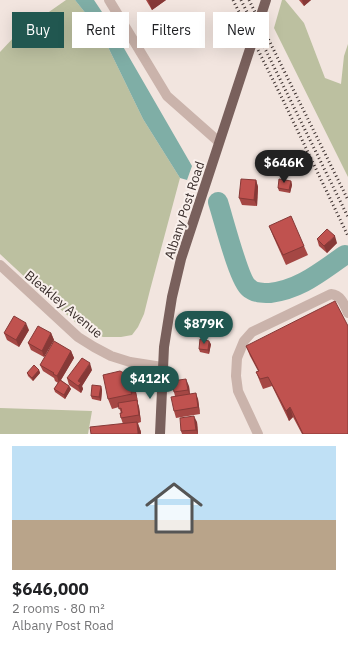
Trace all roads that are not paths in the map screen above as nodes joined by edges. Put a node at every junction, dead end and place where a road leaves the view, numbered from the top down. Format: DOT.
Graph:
graph roads {
  1 [pos="109,0"];
  2 [pos="266,0"];
  3 [pos="219,142"];
  4 [pos="0,265"];
  5 [pos="348,313"];
  6 [pos="162,367"];
  7 [pos="160,434"];
  8 [pos="258,434"];
  1 -- 3 [label="street"];
  2 -- 3 [label="main road, Albany Post Road"];
  3 -- 6 [label="main road, Albany Post Road"];
  4 -- 6 [label="street, Bleakley Avenue"];
  5 -- 8 [label="street"];
  6 -- 7 [label="main road, Albany Post Road"];
}
